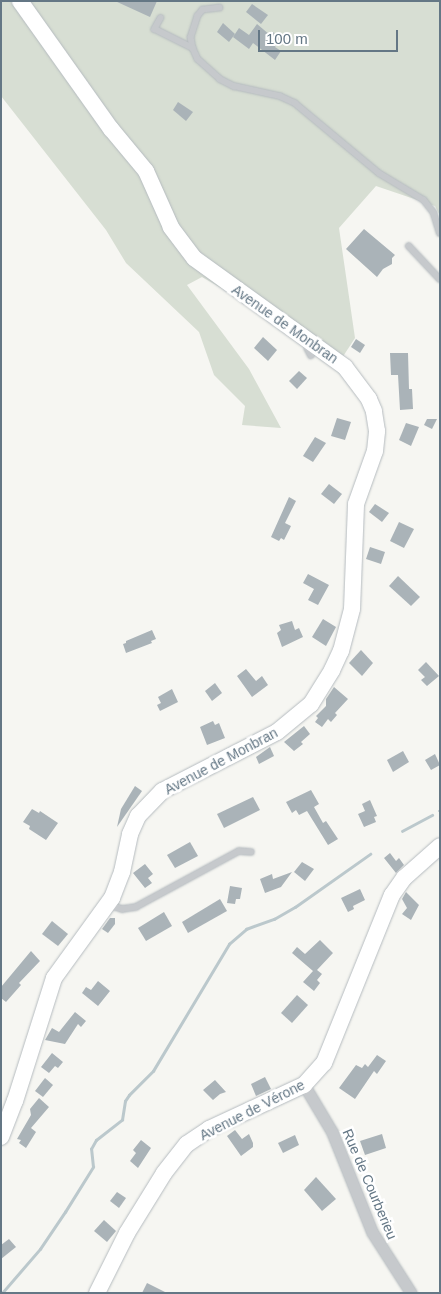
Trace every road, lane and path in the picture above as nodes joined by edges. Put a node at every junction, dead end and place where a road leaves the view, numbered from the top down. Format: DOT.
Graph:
graph roads {
  1 [pos="20,1"];
  2 [pos="220,8"];
  3 [pos="160,18"];
  4 [pos="193,48"];
  5 [pos="440,233"];
  6 [pos="409,246"];
  7 [pos="440,279"];
  8 [pos="440,846"];
  9 [pos="252,852"];
  10 [pos="107,904"];
  11 [pos="304,1086"];
  12 [pos="1,1137"];
  13 [pos="97,1293"];
  14 [pos="411,1293"];
  1 -- 10 [label="street, Avenue de Monbran"];
  2 -- 4 [label="lane"];
  3 -- 4 [label="lane"];
  4 -- 5 [label="lane"];
  6 -- 7 [label="lane"];
  8 -- 11 [label="street, Avenue de Vérone"];
  9 -- 10 [label="lane"];
  10 -- 12 [label="street, Avenue de Monbran"];
  11 -- 13 [label="street, Avenue de Vérone"];
  11 -- 14 [label="street, Rue de Courberieu"];
}
